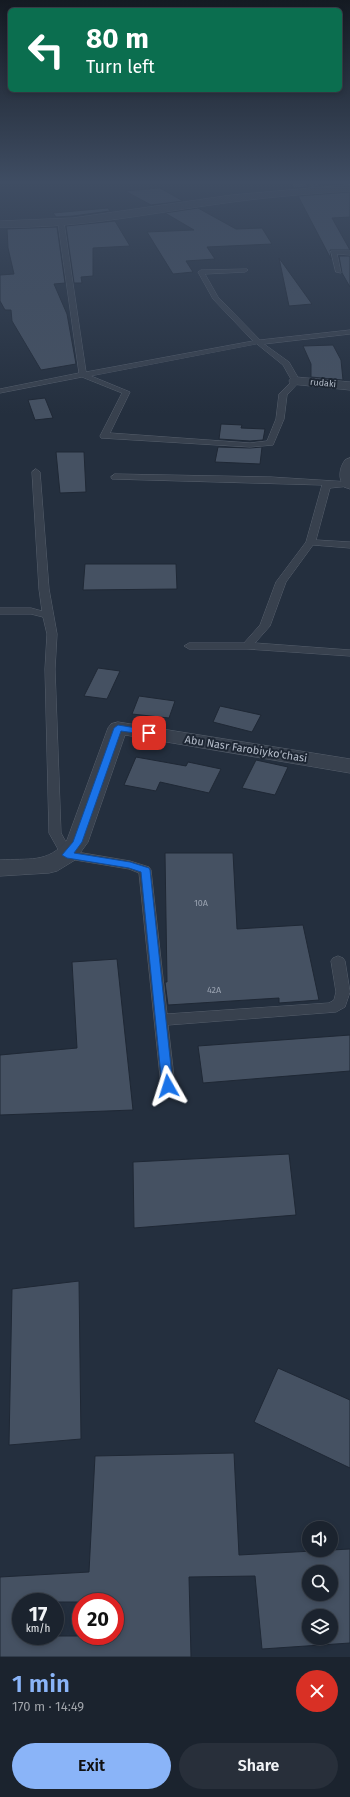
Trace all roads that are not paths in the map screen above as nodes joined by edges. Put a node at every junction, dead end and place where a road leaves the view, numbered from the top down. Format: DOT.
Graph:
graph roads {
  1 [pos="66,259"];
  2 [pos="336,259"];
  3 [pos="245,270"];
  4 [pos="340,272"];
  5 [pos="350,332"];
  6 [pos="258,342"];
  7 [pos="83,375"];
  8 [pos="296,381"];
  9 [pos="350,386"];
  10 [pos="0,391"];
  11 [pos="350,463"];
  12 [pos="36,472"];
  13 [pos="115,477"];
  14 [pos="350,484"];
  15 [pos="311,542"];
  16 [pos="350,545"];
  17 [pos="0,611"];
  18 [pos="48,615"];
  19 [pos="189,646"];
  20 [pos="247,646"];
  21 [pos="350,653"];
  22 [pos="350,766"];
  23 [pos="67,855"];
  24 [pos="0,868"];
  25 [pos="338,961"];
  26 [pos="161,1020"];
  27 [pos="168,1086"];
  1 -- 7 [label="lane"];
  2 -- 4 [label="lane"];
  3 -- 6 [label="lane"];
  5 -- 6 [label="lane"];
  6 -- 7 [label="lane"];
  6 -- 8 [label="lane"];
  7 -- 8 [label="lane"];
  7 -- 10 [label="lane"];
  8 -- 9 [label="street, rudaki"];
  11 -- 14 [label="street"];
  12 -- 18 [label="lane"];
  13 -- 14 [label="lane"];
  14 -- 15 [label="lane"];
  15 -- 16 [label="lane"];
  15 -- 20 [label="lane"];
  17 -- 18 [label="lane"];
  18 -- 23 [label="lane"];
  19 -- 20 [label="lane"];
  20 -- 21 [label="lane"];
  22 -- 23 [label="street, Abu Nasr Farobiyko'chasi"];
  23 -- 24 [label="street"];
  23 -- 26 [label="lane"];
  25 -- 26 [label="lane"];
  26 -- 27 [label="lane"];
}
